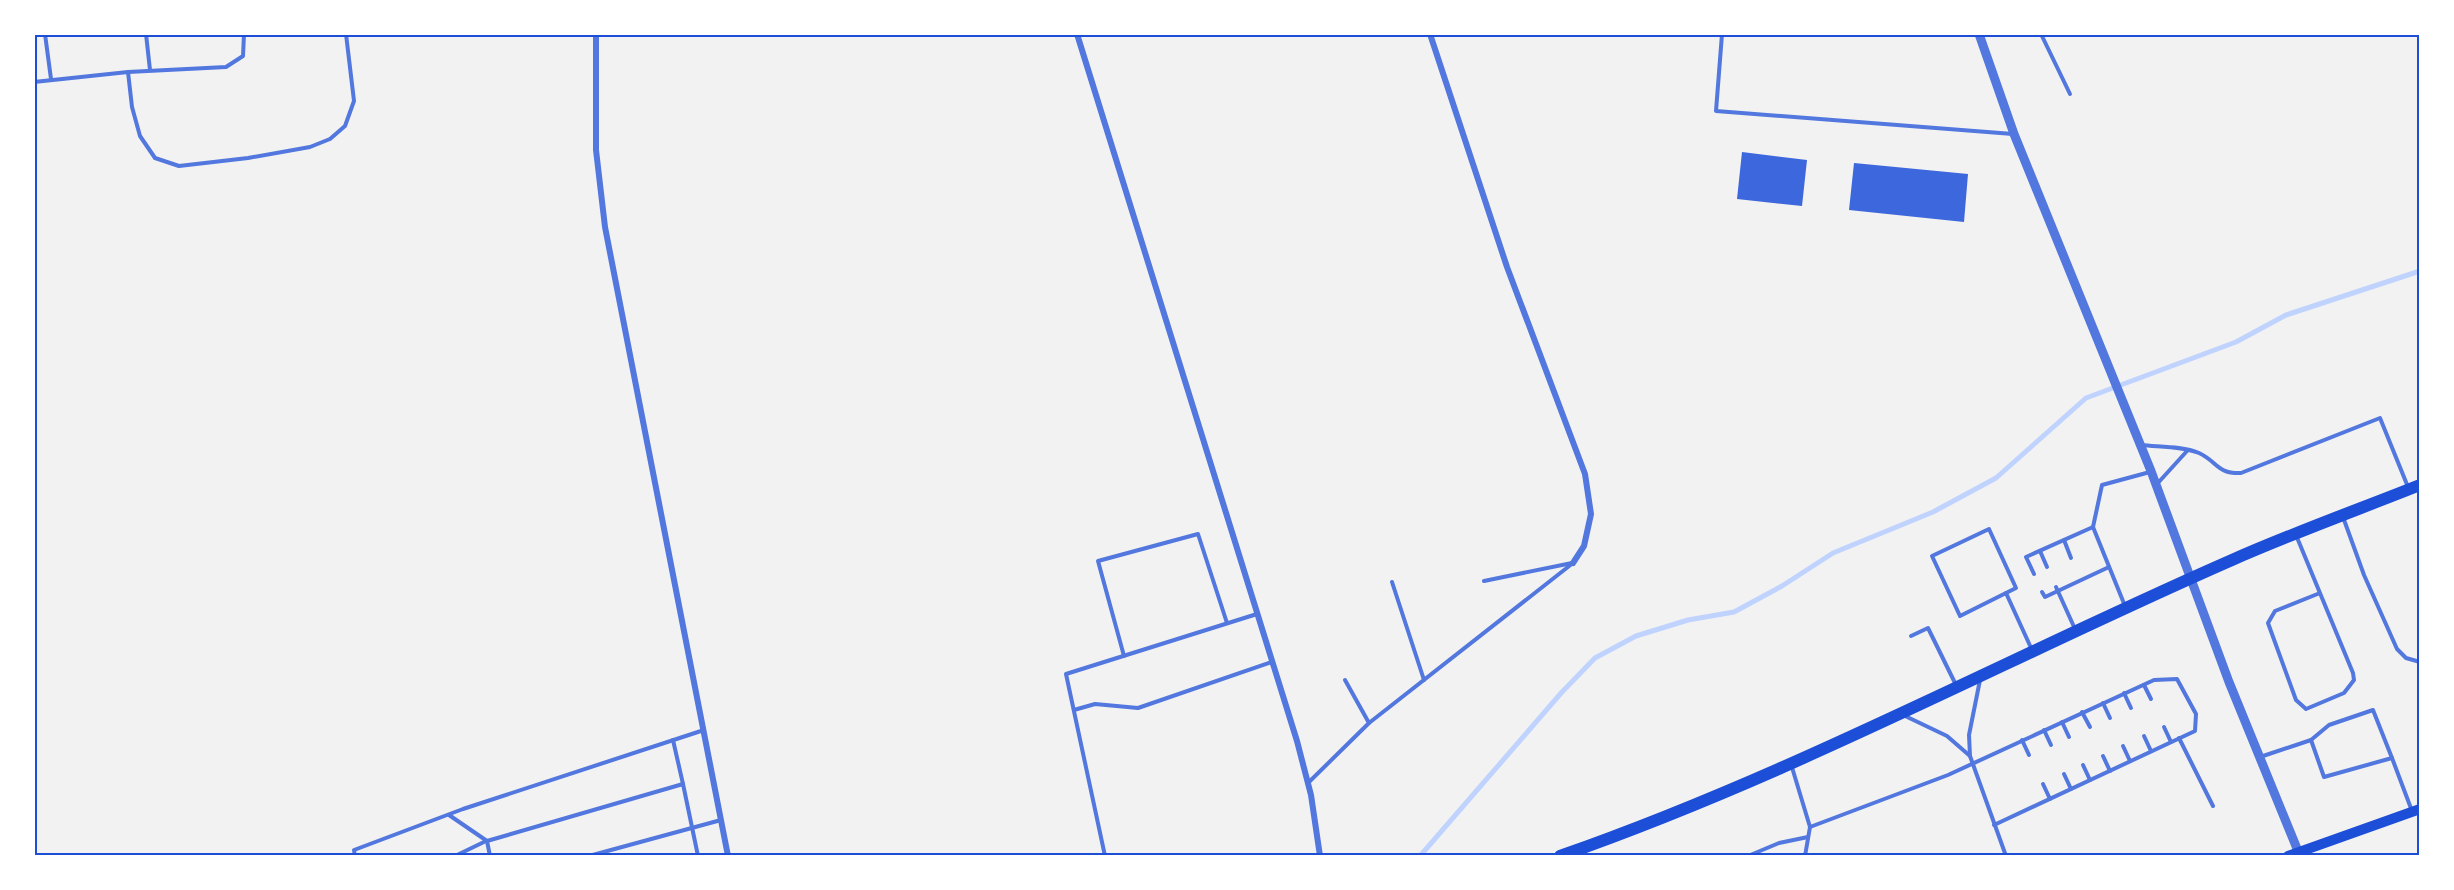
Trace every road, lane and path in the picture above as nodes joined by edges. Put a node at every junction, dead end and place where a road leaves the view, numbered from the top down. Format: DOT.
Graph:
graph roads {
  1 [pos="45,34"];
  2 [pos="146,34"];
  3 [pos="244,34"];
  4 [pos="346,34"];
  5 [pos="596,34"];
  6 [pos="1077,34"];
  7 [pos="1430,34"];
  8 [pos="1722,34"];
  9 [pos="1978,34"];
  10 [pos="2041,34"];
  11 [pos="150,70"];
  12 [pos="128,72"];
  13 [pos="51,79"];
  14 [pos="34,81"];
  15 [pos="2070,94"];
  16 [pos="2014,134"];
  17 [pos="2140,444"];
  18 [pos="2187,451"];
  19 [pos="2151,471"];
  20 [pos="2156,485"];
  21 [pos="2414,487"];
  22 [pos="2343,516"];
  23 [pos="2093,527"];
  24 [pos="2296,534"];
  25 [pos="2064,540"];
  26 [pos="2040,551"];
  27 [pos="2071,558"];
  28 [pos="1573,563"];
  29 [pos="2047,567"];
  30 [pos="2109,567"];
  31 [pos="2034,574"];
  32 [pos="2191,579"];
  33 [pos="1484,581"];
  34 [pos="1392,582"];
  35 [pos="2057,589"];
  36 [pos="2042,592"];
  37 [pos="2320,592"];
  38 [pos="2006,593"];
  39 [pos="2126,609"];
  40 [pos="1257,613"];
  41 [pos="1227,623"];
  42 [pos="2077,632"];
  43 [pos="1911,636"];
  44 [pos="2033,652"];
  45 [pos="1124,656"];
  46 [pos="1272,662"];
  47 [pos="2420,662"];
  48 [pos="1980,677"];
  49 [pos="1345,680"];
  50 [pos="1424,680"];
  51 [pos="2144,685"];
  52 [pos="1957,687"];
  53 [pos="2124,693"];
  54 [pos="2151,699"];
  55 [pos="2103,703"];
  56 [pos="2131,708"];
  57 [pos="1074,710"];
  58 [pos="2082,712"];
  59 [pos="1900,714"];
  60 [pos="2110,718"];
  61 [pos="2062,722"];
  62 [pos="1369,723"];
  63 [pos="2090,727"];
  64 [pos="2164,727"];
  65 [pos="704,730"];
  66 [pos="2044,730"];
  67 [pos="2144,736"];
  68 [pos="2069,737"];
  69 [pos="2179,738"];
  70 [pos="673,740"];
  71 [pos="2022,740"];
  72 [pos="2311,740"];
  73 [pos="2171,742"];
  74 [pos="2051,746"];
  75 [pos="2123,746"];
  76 [pos="2151,751"];
  77 [pos="2029,755"];
  78 [pos="1970,756"];
  79 [pos="2103,756"];
  80 [pos="2260,757"];
  81 [pos="2392,758"];
  82 [pos="2130,761"];
  83 [pos="1790,764"];
  84 [pos="1973,764"];
  85 [pos="2083,765"];
  86 [pos="2110,771"];
  87 [pos="2064,774"];
  88 [pos="2090,780"];
  89 [pos="1308,782"];
  90 [pos="683,784"];
  91 [pos="2043,784"];
  92 [pos="2071,789"];
  93 [pos="2050,799"];
  94 [pos="2213,806"];
  95 [pos="2416,810"];
  96 [pos="449,814"];
  97 [pos="721,820"];
  98 [pos="1994,825"];
  99 [pos="1809,826"];
  100 [pos="692,827"];
  101 [pos="1808,837"];
  102 [pos="487,841"];
  103 [pos="2296,854"];
  104 [pos="355,855"];
  105 [pos="455,855"];
  106 [pos="490,855"];
  107 [pos="589,855"];
  108 [pos="698,855"];
  109 [pos="728,855"];
  110 [pos="1105,855"];
  111 [pos="1320,855"];
  112 [pos="1560,855"];
  113 [pos="1748,855"];
  114 [pos="1805,855"];
  115 [pos="2007,855"];
  1 -- 13 [label="lane"];
  2 -- 11 [label="lane"];
  3 -- 11 [label="lane"];
  4 -- 12 [label="lane"];
  5 -- 65 [label="street"];
  6 -- 40 [label="street"];
  7 -- 28 [label="street"];
  8 -- 16 [label="lane"];
  9 -- 16 [label="street"];
  10 -- 15 [label="lane"];
  11 -- 12 [label="lane"];
  12 -- 13 [label="lane"];
  13 -- 14 [label="lane"];
  16 -- 17 [label="street"];
  17 -- 18 [label="lane"];
  17 -- 19 [label="street"];
  18 -- 20 [label="lane"];
  18 -- 21 [label="lane"];
  19 -- 20 [label="street"];
  19 -- 23 [label="lane"];
  20 -- 32 [label="street"];
  21 -- 22 [label="main road"];
  22 -- 24 [label="main road"];
  22 -- 47 [label="lane"];
  23 -- 25 [label="lane"];
  23 -- 30 [label="lane"];
  24 -- 32 [label="main road"];
  24 -- 37 [label="lane"];
  25 -- 26 [label="lane"];
  25 -- 27 [label="lane"];
  26 -- 29 [label="lane"];
  26 -- 31 [label="lane"];
  28 -- 33 [label="lane"];
  28 -- 50 [label="lane"];
  30 -- 35 [label="lane"];
  30 -- 39 [label="lane"];
  32 -- 39 [label="main road"];
  32 -- 80 [label="street"];
  34 -- 50 [label="lane"];
  35 -- 36 [label="lane"];
  35 -- 42 [label="lane"];
  37 -- 37 [label="lane"];
  38 -- 38 [label="lane"];
  38 -- 44 [label="lane"];
  39 -- 42 [label="main road"];
  40 -- 41 [label="lane"];
  40 -- 46 [label="street"];
  41 -- 45 [label="lane"];
  41 -- 45 [label="lane"];
  42 -- 44 [label="main road"];
  43 -- 52 [label="lane"];
  44 -- 48 [label="main road"];
  45 -- 57 [label="lane"];
  46 -- 57 [label="lane"];
  46 -- 89 [label="street"];
  48 -- 52 [label="main road"];
  48 -- 78 [label="lane"];
  49 -- 62 [label="lane"];
  50 -- 62 [label="lane"];
  51 -- 53 [label="lane"];
  51 -- 54 [label="lane"];
  51 -- 69 [label="lane"];
  52 -- 59 [label="main road"];
  53 -- 55 [label="lane"];
  53 -- 56 [label="lane"];
  55 -- 58 [label="lane"];
  55 -- 60 [label="lane"];
  57 -- 110 [label="lane"];
  58 -- 61 [label="lane"];
  58 -- 63 [label="lane"];
  59 -- 78 [label="lane"];
  59 -- 83 [label="main road"];
  61 -- 66 [label="lane"];
  61 -- 68 [label="lane"];
  62 -- 89 [label="lane"];
  64 -- 73 [label="lane"];
  65 -- 70 [label="lane"];
  65 -- 97 [label="street"];
  66 -- 71 [label="lane"];
  66 -- 74 [label="lane"];
  67 -- 76 [label="lane"];
  69 -- 73 [label="lane"];
  69 -- 94 [label="lane"];
  70 -- 90 [label="lane"];
  70 -- 96 [label="lane"];
  71 -- 77 [label="lane"];
  71 -- 84 [label="lane"];
  72 -- 80 [label="lane"];
  72 -- 81 [label="lane"];
  72 -- 81 [label="lane"];
  73 -- 76 [label="lane"];
  75 -- 82 [label="lane"];
  76 -- 82 [label="lane"];
  78 -- 84 [label="lane"];
  79 -- 86 [label="lane"];
  80 -- 103 [label="street"];
  81 -- 95 [label="lane"];
  82 -- 86 [label="lane"];
  83 -- 99 [label="lane"];
  83 -- 112 [label="main road"];
  84 -- 98 [label="lane"];
  84 -- 99 [label="lane"];
  85 -- 88 [label="lane"];
  86 -- 88 [label="lane"];
  87 -- 92 [label="lane"];
  88 -- 92 [label="lane"];
  89 -- 111 [label="street"];
  90 -- 100 [label="lane"];
  90 -- 102 [label="lane"];
  91 -- 93 [label="lane"];
  92 -- 93 [label="lane"];
  93 -- 98 [label="lane"];
  95 -- 103 [label="main road"];
  96 -- 102 [label="lane"];
  96 -- 104 [label="lane"];
  97 -- 100 [label="lane"];
  97 -- 109 [label="street"];
  98 -- 115 [label="lane"];
  99 -- 101 [label="lane"];
  100 -- 107 [label="lane"];
  100 -- 108 [label="lane"];
  101 -- 113 [label="lane"];
  101 -- 114 [label="lane"];
  102 -- 105 [label="lane"];
  102 -- 106 [label="lane"];
}
